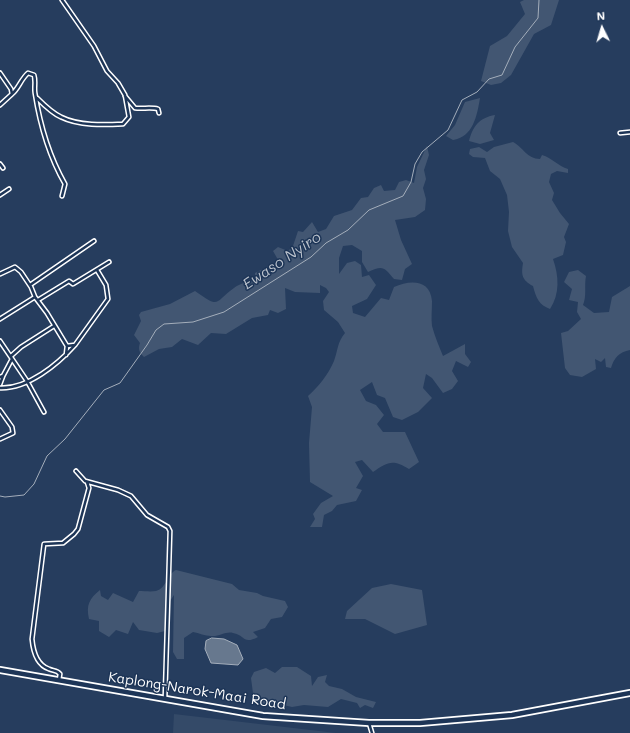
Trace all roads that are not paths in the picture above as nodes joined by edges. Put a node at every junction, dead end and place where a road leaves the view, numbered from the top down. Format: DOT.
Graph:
graph roads {
  1 [pos="62,0"];
  2 [pos="0,73"];
  3 [pos="12,94"];
  4 [pos="125,95"];
  5 [pos="37,98"];
  6 [pos="0,105"];
  7 [pos="159,113"];
  8 [pos="630,132"];
  9 [pos="620,133"];
  10 [pos="0,164"];
  11 [pos="2,168"];
  12 [pos="9,189"];
  13 [pos="0,195"];
  14 [pos="62,196"];
  15 [pos="94,241"];
  16 [pos="109,262"];
  17 [pos="97,270"];
  18 [pos="0,274"];
  19 [pos="30,285"];
  20 [pos="35,297"];
  21 [pos="38,300"];
  22 [pos="0,319"];
  23 [pos="54,326"];
  24 [pos="0,341"];
  25 [pos="75,344"];
  26 [pos="67,346"];
  27 [pos="66,355"];
  28 [pos="12,357"];
  29 [pos="2,376"];
  30 [pos="27,381"];
  31 [pos="0,384"];
  32 [pos="0,388"];
  33 [pos="0,410"];
  34 [pos="44,412"];
  35 [pos="0,439"];
  36 [pos="76,470"];
  37 [pos="87,482"];
  38 [pos="0,670"];
  39 [pos="59,680"];
  40 [pos="630,693"];
  41 [pos="165,698"];
  42 [pos="369,724"];
  43 [pos="372,733"];
  1 -- 4 [label="street"];
  2 -- 3 [label="street"];
  3 -- 5 [label="street"];
  3 -- 6 [label="street"];
  4 -- 5 [label="street"];
  4 -- 7 [label="street"];
  5 -- 14 [label="street"];
  8 -- 9 [label="street"];
  10 -- 11 [label="street"];
  12 -- 13 [label="street"];
  15 -- 19 [label="street"];
  16 -- 17 [label="street"];
  17 -- 21 [label="street"];
  17 -- 25 [label="street"];
  18 -- 19 [label="street"];
  19 -- 20 [label="street"];
  20 -- 21 [label="street"];
  20 -- 22 [label="street"];
  21 -- 23 [label="street"];
  23 -- 26 [label="street"];
  23 -- 28 [label="street"];
  24 -- 28 [label="street"];
  25 -- 26 [label="street"];
  25 -- 27 [label="street"];
  26 -- 27 [label="street"];
  27 -- 30 [label="street"];
  28 -- 29 [label="street"];
  28 -- 30 [label="street"];
  29 -- 31 [label="street"];
  30 -- 32 [label="street"];
  30 -- 34 [label="street"];
  33 -- 35 [label="street"];
  36 -- 37 [label="street"];
  37 -- 39 [label="street"];
  37 -- 41 [label="street"];
  38 -- 39 [label="highway, Kaplong-Narok-Maai Road"];
  39 -- 41 [label="highway, Kaplong-Narok-Maai Road"];
  40 -- 42 [label="highway, Kaplong-Narok-Maai Road"];
  41 -- 42 [label="highway, Kaplong-Narok-Maai Road"];
  42 -- 43 [label="street"];
}
